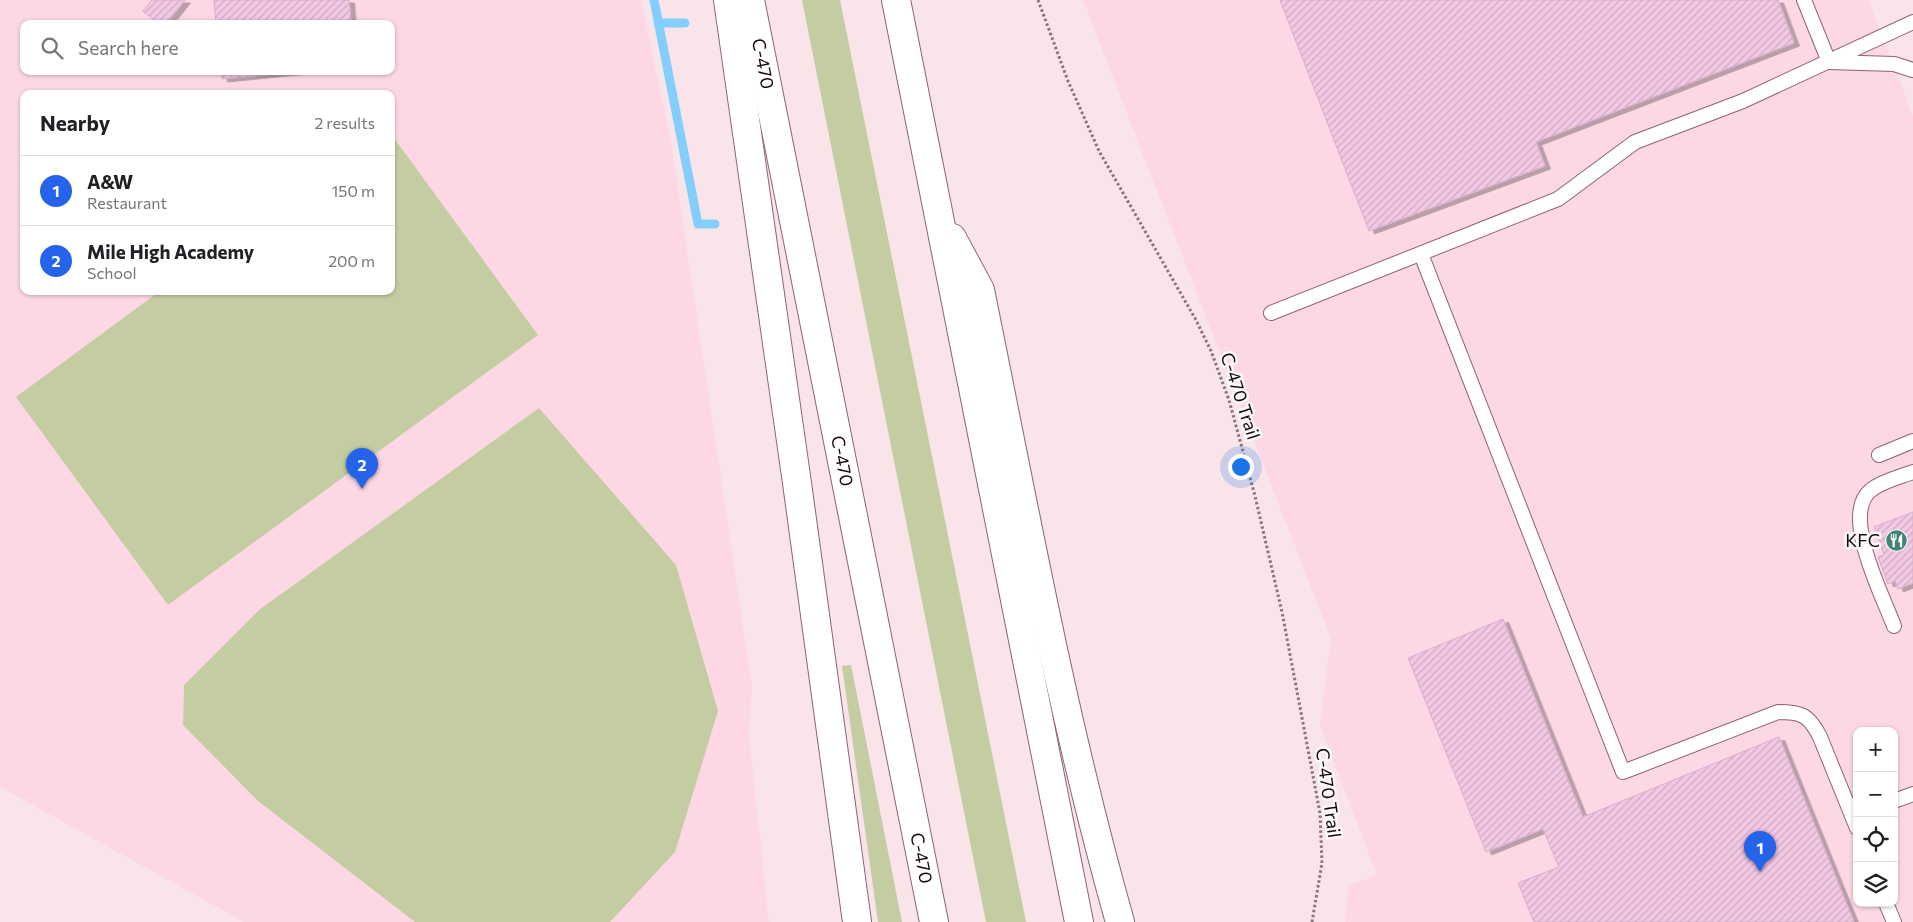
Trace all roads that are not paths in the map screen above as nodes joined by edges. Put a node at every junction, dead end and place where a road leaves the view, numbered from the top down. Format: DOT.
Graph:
graph roads {
  1 [pos="728,0"];
  2 [pos="750,0"];
  3 [pos="896,0"];
  4 [pos="1804,0"];
  5 [pos="1913,22"];
  6 [pos="1829,62"];
  7 [pos="1913,70"];
  8 [pos="938,212"];
  9 [pos="1421,254"];
  10 [pos="1271,313"];
  11 [pos="1913,440"];
  12 [pos="1879,455"];
  13 [pos="1913,472"];
  14 [pos="1894,626"];
  15 [pos="1913,794"];
  16 [pos="1898,800"];
  17 [pos="1853,817"];
  18 [pos="1888,907"];
  19 [pos="857,922"];
  20 [pos="934,922"];
  21 [pos="1079,922"];
  22 [pos="1120,922"];
  23 [pos="1894,922"];
  1 -- 19 [label="highway"];
  2 -- 20 [label="highway, C-470"];
  3 -- 8 [label="highway"];
  4 -- 6 [label="lane"];
  5 -- 6 [label="lane"];
  6 -- 7 [label="lane"];
  6 -- 9 [label="lane"];
  8 -- 21 [label="highway"];
  8 -- 22 [label="highway"];
  9 -- 10 [label="lane"];
  9 -- 17 [label="lane"];
  11 -- 12 [label="lane"];
  13 -- 14 [label="lane"];
  15 -- 16 [label="lane"];
  18 -- 23 [label="lane"];
}
